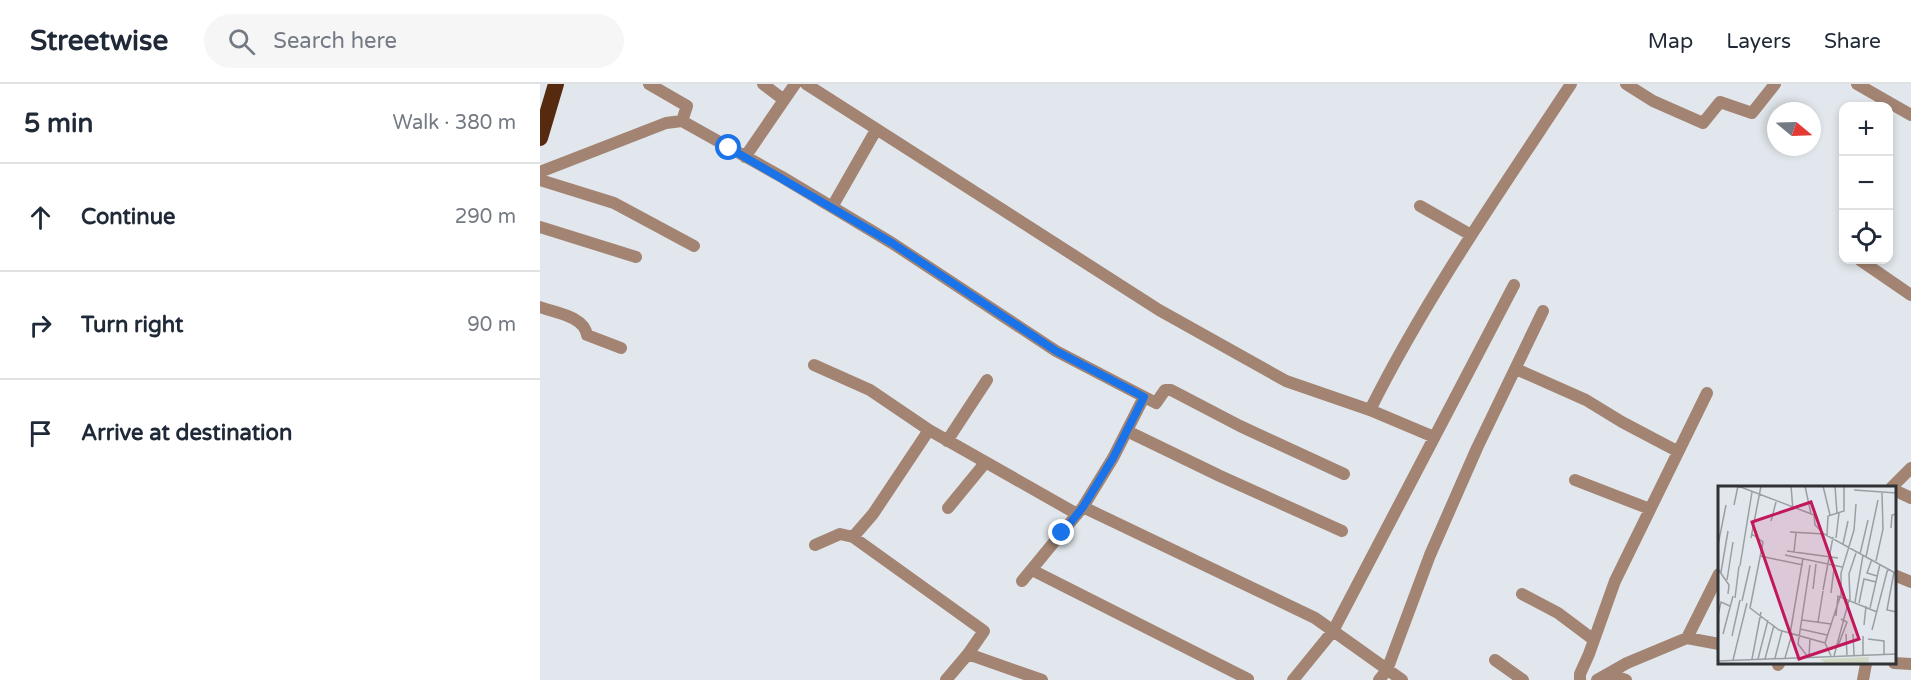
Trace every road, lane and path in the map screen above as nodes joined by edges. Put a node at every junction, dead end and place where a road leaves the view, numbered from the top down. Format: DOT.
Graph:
graph roads {
  1 [pos="556,84"];
  2 [pos="649,84"];
  3 [pos="764,84"];
  4 [pos="795,84"];
  5 [pos="806,84"];
  6 [pos="1571,84"];
  7 [pos="1626,84"];
  8 [pos="1775,84"];
  9 [pos="1857,84"];
  10 [pos="784,100"];
  11 [pos="1911,115"];
  12 [pos="682,121"];
  13 [pos="876,130"];
  14 [pos="540,138"];
  15 [pos="745,157"];
  16 [pos="540,172"];
  17 [pos="540,180"];
  18 [pos="1420,206"];
  19 [pos="832,207"];
  20 [pos="540,227"];
  21 [pos="1471,235"];
  22 [pos="694,246"];
  23 [pos="636,257"];
  24 [pos="1866,264"];
  25 [pos="1514,285"];
  26 [pos="1911,295"];
  27 [pos="540,307"];
  28 [pos="1543,311"];
  29 [pos="621,348"];
  30 [pos="814,365"];
  31 [pos="1516,369"];
  32 [pos="987,380"];
  33 [pos="1707,393"];
  34 [pos="1144,397"];
  35 [pos="1370,410"];
  36 [pos="929,430"];
  37 [pos="1127,431"];
  38 [pos="1434,437"];
  39 [pos="947,441"];
  40 [pos="1677,451"];
  41 [pos="985,463"];
  42 [pos="1911,468"];
  43 [pos="1344,474"];
  44 [pos="1575,480"];
  45 [pos="1893,486"];
  46 [pos="1896,491"];
  47 [pos="1911,498"];
  48 [pos="948,508"];
  49 [pos="1650,509"];
  50 [pos="1080,511"];
  51 [pos="1342,531"];
  52 [pos="853,537"];
  53 [pos="815,545"];
  54 [pos="1032,570"];
  55 [pos="1718,576"];
  56 [pos="1896,576"];
  57 [pos="1022,581"];
  58 [pos="1911,582"];
  59 [pos="1522,594"];
  60 [pos="1333,632"];
  61 [pos="1687,638"];
  62 [pos="1594,640"];
  63 [pos="1718,644"];
  64 [pos="968,654"];
  65 [pos="1495,660"];
  66 [pos="1896,663"];
  67 [pos="1911,664"];
  68 [pos="1866,665"];
  69 [pos="1383,675"];
  70 [pos="1603,677"];
  71 [pos="1248,679"];
  72 [pos="946,680"];
  73 [pos="1042,680"];
  74 [pos="1293,680"];
  75 [pos="1402,680"];
  76 [pos="1523,680"];
  77 [pos="1580,680"];
  78 [pos="1626,680"];
  79 [pos="1863,680"];
  1 -- 14 [label="highway"];
  2 -- 12 [label="street"];
  3 -- 10 [label="street"];
  4 -- 10 [label="street"];
  5 -- 13 [label="street"];
  6 -- 21 [label="street"];
  7 -- 8 [label="street"];
  9 -- 11 [label="street"];
  10 -- 15 [label="street"];
  12 -- 15 [label="street"];
  12 -- 16 [label="street"];
  13 -- 19 [label="street"];
  13 -- 35 [label="street"];
  15 -- 19 [label="street"];
  17 -- 22 [label="street"];
  18 -- 21 [label="street"];
  19 -- 34 [label="street"];
  20 -- 23 [label="street"];
  21 -- 35 [label="street"];
  24 -- 26 [label="street"];
  25 -- 38 [label="street"];
  27 -- 29 [label="street"];
  28 -- 31 [label="street"];
  30 -- 36 [label="street"];
  31 -- 40 [label="street"];
  31 -- 69 [label="street"];
  32 -- 39 [label="street"];
  33 -- 40 [label="street"];
  34 -- 37 [label="street"];
  34 -- 43 [label="street"];
  35 -- 38 [label="street"];
  36 -- 39 [label="street"];
  36 -- 52 [label="street"];
  37 -- 50 [label="street"];
  37 -- 51 [label="street"];
  38 -- 60 [label="street"];
  39 -- 41 [label="street"];
  40 -- 49 [label="street"];
  41 -- 48 [label="street"];
  41 -- 50 [label="street"];
  42 -- 45 [label="street"];
  44 -- 49 [label="street"];
  46 -- 47 [label="street"];
  49 -- 62 [label="street"];
  50 -- 54 [label="street"];
  50 -- 60 [label="street"];
  52 -- 53 [label="street"];
  52 -- 64 [label="street"];
  54 -- 57 [label="street"];
  54 -- 71 [label="street"];
  55 -- 61 [label="street"];
  56 -- 58 [label="street"];
  59 -- 62 [label="street"];
  60 -- 69 [label="street"];
  60 -- 74 [label="street"];
  61 -- 63 [label="street"];
  61 -- 70 [label="street"];
  62 -- 77 [label="street"];
  64 -- 72 [label="street"];
  64 -- 73 [label="street"];
  65 -- 76 [label="street"];
  66 -- 67 [label="street"];
  68 -- 79 [label="street"];
  69 -- 75 [label="street"];
  70 -- 78 [label="street"];
}
